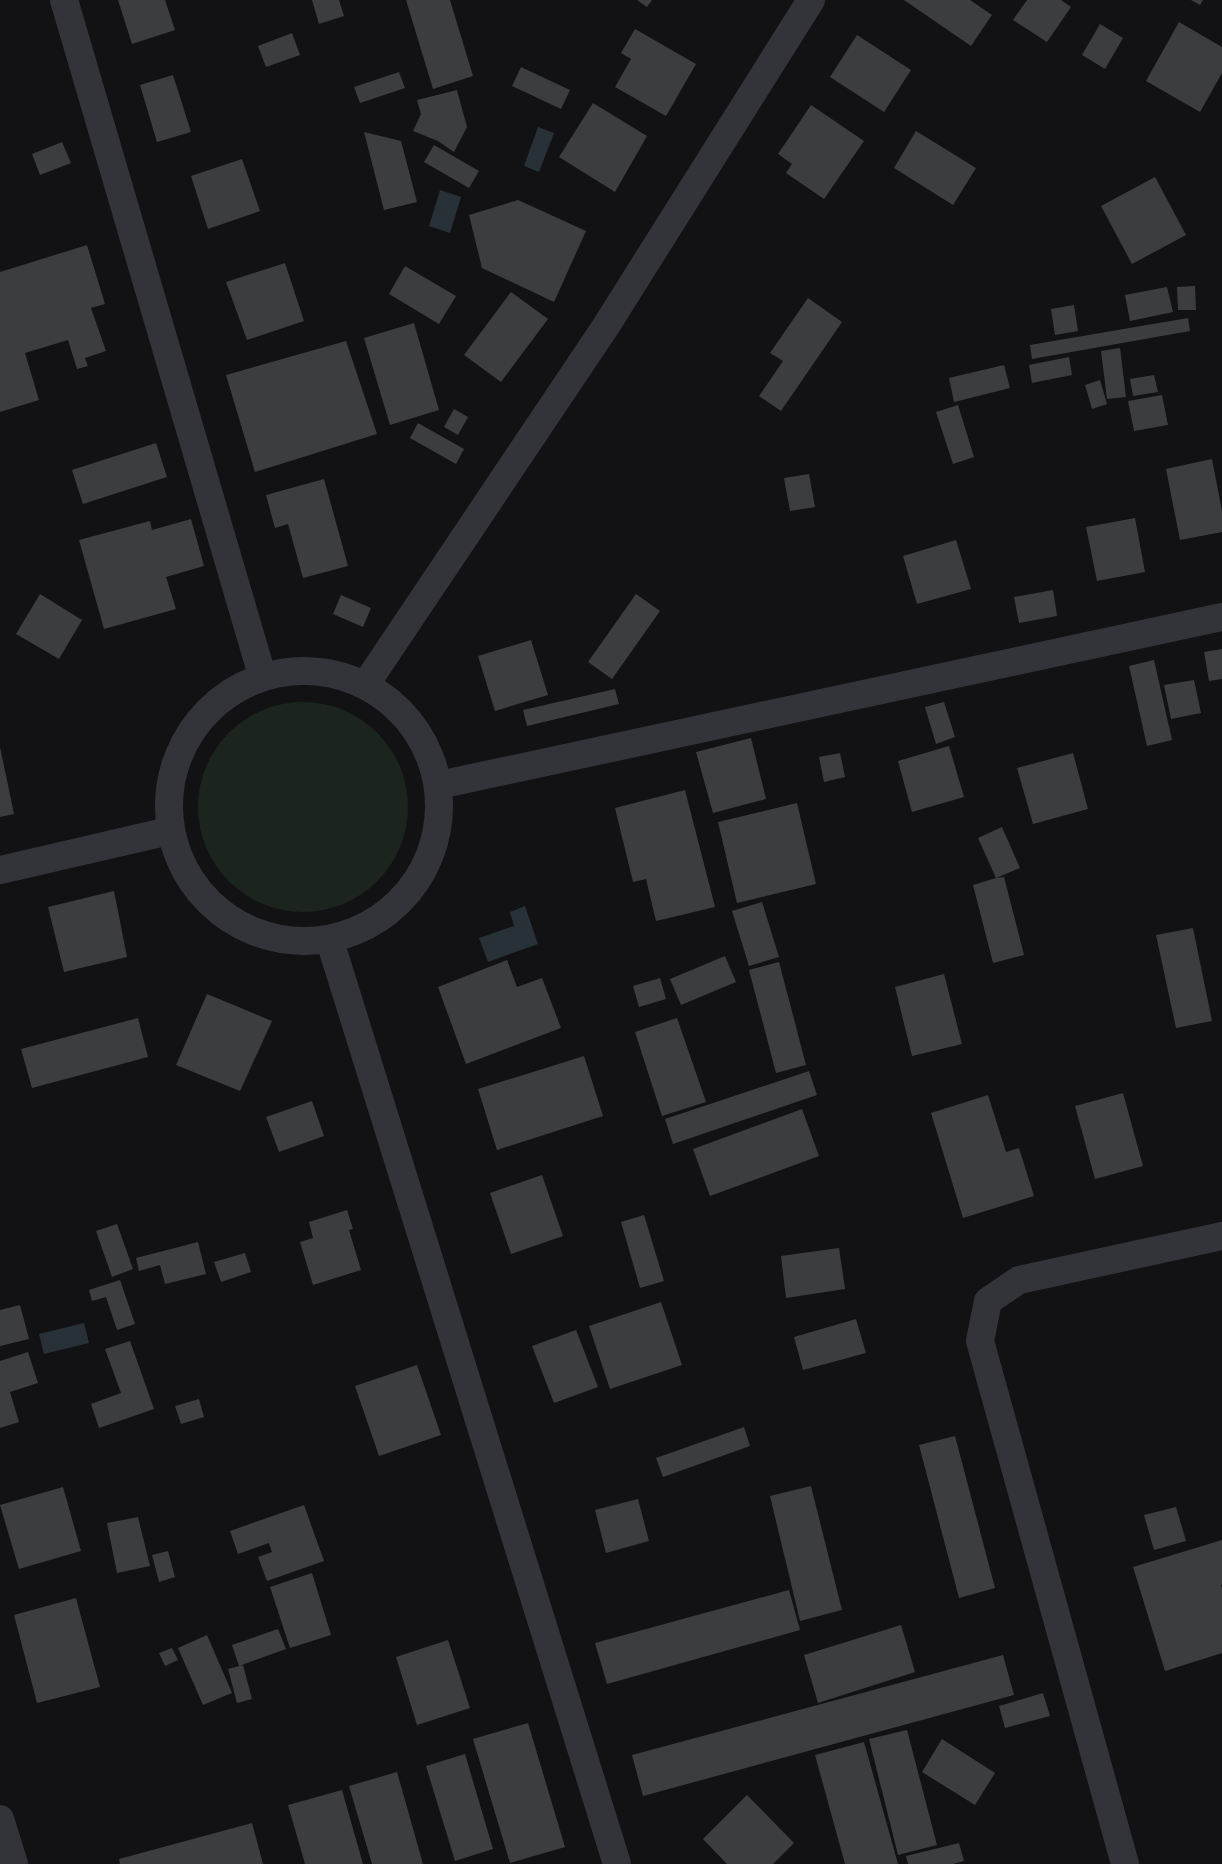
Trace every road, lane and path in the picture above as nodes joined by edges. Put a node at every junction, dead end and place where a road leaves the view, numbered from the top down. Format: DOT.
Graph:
graph roads {
  1 [pos="64,0"];
  2 [pos="811,0"];
  3 [pos="1222,617"];
  4 [pos="262,675"];
  5 [pos="366,684"];
  6 [pos="439,785"];
  7 [pos="169,831"];
  8 [pos="0,870"];
  9 [pos="330,941"];
  10 [pos="1222,1236"];
  11 [pos="0,1820"];
  12 [pos="14,1864"];
  13 [pos="617,1864"];
  14 [pos="1126,1864"];
  1 -- 4 [label="street"];
  2 -- 5 [label="street"];
  3 -- 6 [label="street"];
  4 -- 5 [label="street"];
  4 -- 7 [label="street"];
  5 -- 6 [label="street"];
  6 -- 9 [label="street"];
  7 -- 8 [label="street"];
  7 -- 9 [label="street"];
  9 -- 13 [label="street"];
  10 -- 14 [label="street"];
  11 -- 12 [label="street"];
}
